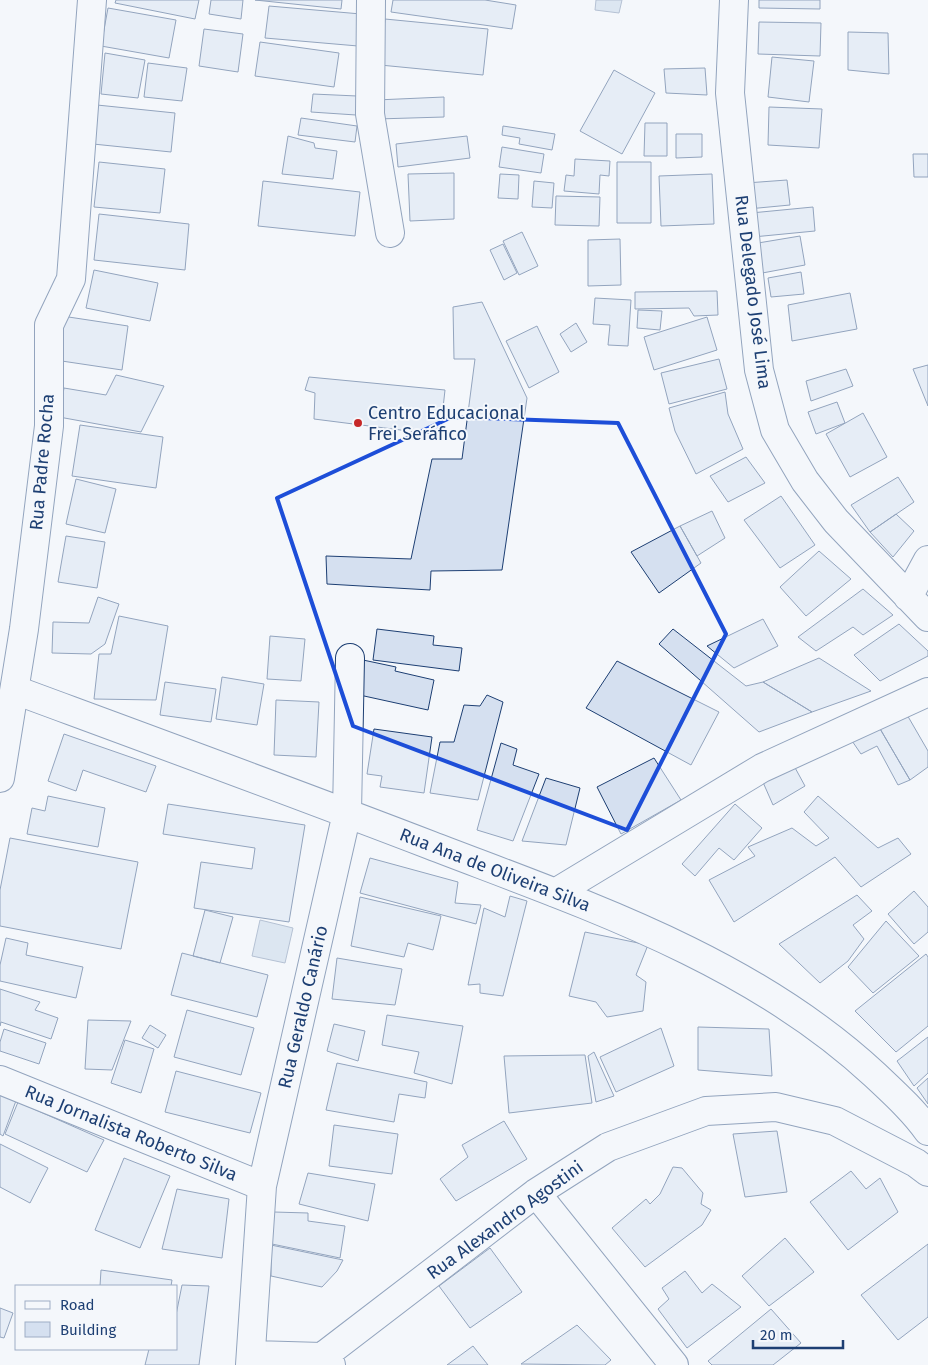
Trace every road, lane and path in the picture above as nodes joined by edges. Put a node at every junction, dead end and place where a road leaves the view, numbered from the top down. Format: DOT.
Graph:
graph roads {
  1 [pos="92,0"];
  2 [pos="371,0"];
  3 [pos="734,0"];
  4 [pos="390,233"];
  5 [pos="928,560"];
  6 [pos="908,597"];
  7 [pos="928,617"];
  8 [pos="350,658"];
  9 [pos="15,690"];
  10 [pos="928,692"];
  11 [pos="0,778"];
  12 [pos="347,813"];
  13 [pos="555,893"];
  14 [pos="0,1080"];
  15 [pos="928,1131"];
  16 [pos="928,1172"];
  17 [pos="262,1186"];
  18 [pos="536,1192"];
  19 [pos="250,1360"];
  20 [pos="326,1361"];
  21 [pos="674,1365"];
  1 -- 9 [label="main road, Rua Padre Rocha"];
  2 -- 4 [label="main road"];
  3 -- 6 [label="main road, Rua Delegado José Lima"];
  5 -- 6 [label="main road"];
  6 -- 7 [label="main road, Rua Delegado José Lima"];
  8 -- 12 [label="main road, Rua Geraldo Canário"];
  9 -- 11 [label="main road, Rua Padre Rocha"];
  9 -- 12 [label="main road, Rua Ana de Oliveira Silva"];
  10 -- 13 [label="main road"];
  12 -- 13 [label="main road, Rua Ana de Oliveira Silva"];
  12 -- 17 [label="main road, Rua Geraldo Canário"];
  13 -- 15 [label="main road, Rua Ana de Oliveira Silva"];
  14 -- 17 [label="main road, Rua Jornalista Roberto Silva"];
  16 -- 18 [label="main road, Rua Alexandro Agostini"];
  17 -- 19 [label="main road, Rua Geraldo Canário"];
  18 -- 20 [label="main road, Rua Alexandro Agostini"];
  18 -- 21 [label="main road"];
  19 -- 20 [label="main road"];
}
